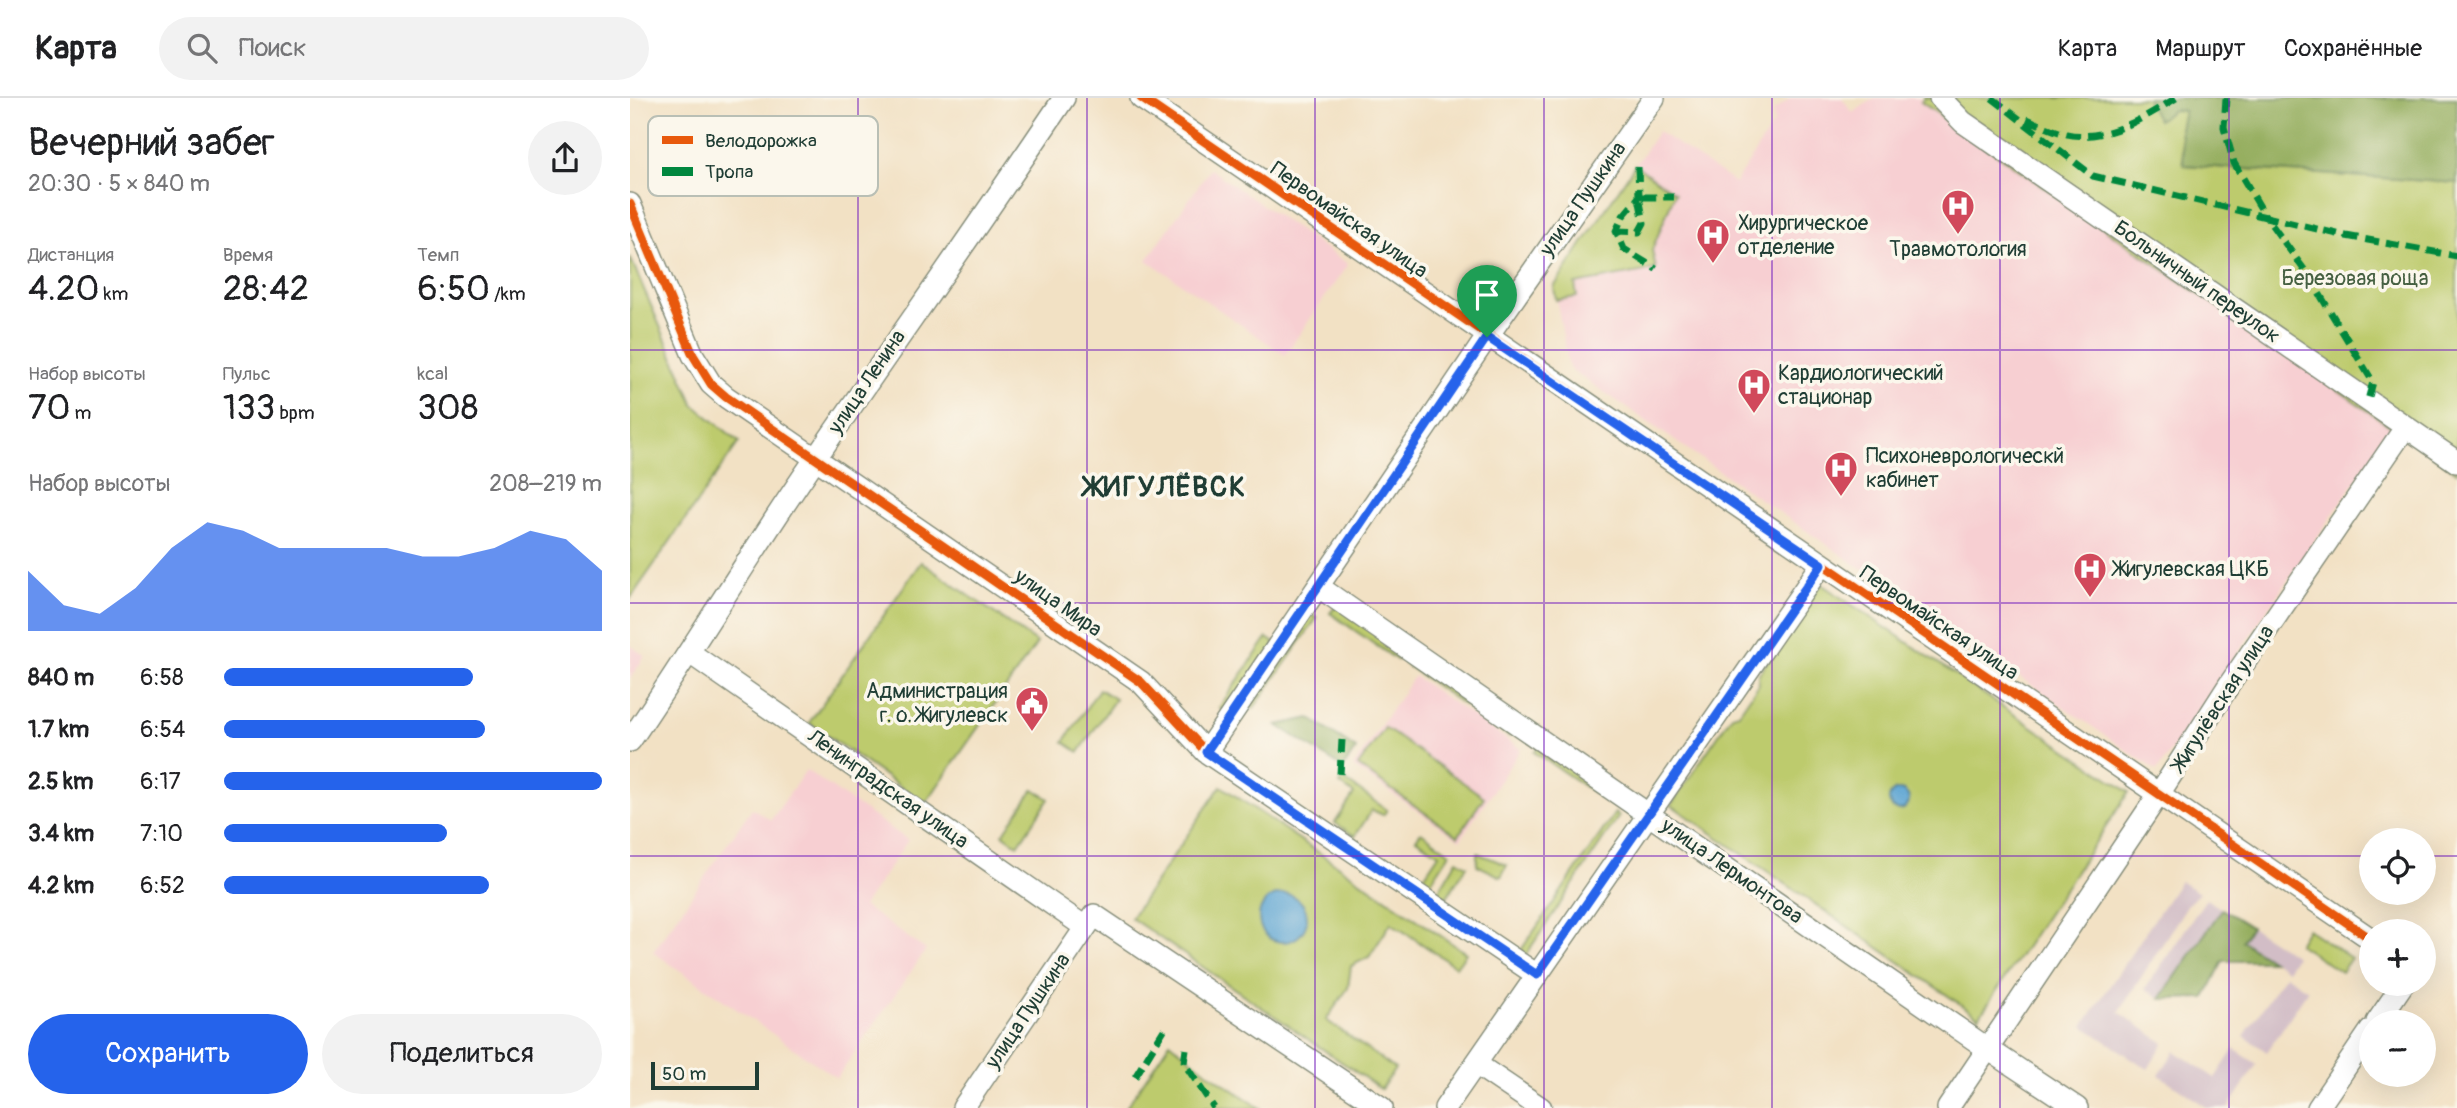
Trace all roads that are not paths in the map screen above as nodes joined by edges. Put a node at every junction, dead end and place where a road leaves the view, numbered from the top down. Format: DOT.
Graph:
graph roads {
  1 [pos="1064,98"];
  2 [pos="1141,98"];
  3 [pos="1654,98"];
  4 [pos="1940,98"];
  5 [pos="630,204"];
  6 [pos="1487,337"];
  7 [pos="2406,428"];
  8 [pos="816,458"];
  9 [pos="2457,462"];
  10 [pos="1822,564"];
  11 [pos="1319,587"];
  12 [pos="690,653"];
  13 [pos="630,741"];
  14 [pos="1206,752"];
  15 [pos="2160,794"];
  16 [pos="1648,813"];
  17 [pos="1089,921"];
  18 [pos="2359,931"];
  19 [pos="1537,975"];
  20 [pos="2359,1048"];
  21 [pos="1988,1049"];
  22 [pos="1476,1064"];
  23 [pos="962,1108"];
  24 [pos="1381,1108"];
  25 [pos="1445,1108"];
  26 [pos="1541,1108"];
  27 [pos="1948,1108"];
  28 [pos="2077,1108"];
  29 [pos="2318,1108"];
  1 -- 8 [label="street, улица Ленина"];
  2 -- 6 [label="street, Первомайская улица"];
  3 -- 6 [label="street, улица Пушкина"];
  4 -- 7 [label="street, Больничный переулок"];
  5 -- 8 [label="street, улица Мира"];
  6 -- 10 [label="street, Первомайская улица"];
  6 -- 11 [label="street, улица Пушкина"];
  7 -- 9 [label="street, Больничный переулок"];
  7 -- 15 [label="street, Жигулёвская улица"];
  8 -- 12 [label="street, улица Ленина"];
  8 -- 14 [label="street, улица Мира"];
  10 -- 15 [label="street, Первомайская улица"];
  10 -- 16 [label="street"];
  11 -- 14 [label="street, улица Пушкина"];
  11 -- 16 [label="street, улица Лермонтова"];
  12 -- 13 [label="street, улица Ленина"];
  12 -- 17 [label="street, Ленинградская улица"];
  14 -- 19 [label="street, улица Мира"];
  15 -- 18 [label="street, Первомайская улица"];
  15 -- 21 [label="street, Жигулёвская улица"];
  16 -- 19 [label="street"];
  16 -- 21 [label="street, улица Лермонтова"];
  17 -- 23 [label="street, улица Пушкина"];
  17 -- 24 [label="street, Ленинградская улица"];
  19 -- 22 [label="street"];
  20 -- 29 [label="street"];
  21 -- 27 [label="street, Жигулёвская улица"];
  21 -- 28 [label="street, улица Лермонтова"];
  22 -- 25 [label="street"];
  22 -- 26 [label="street"];
}
